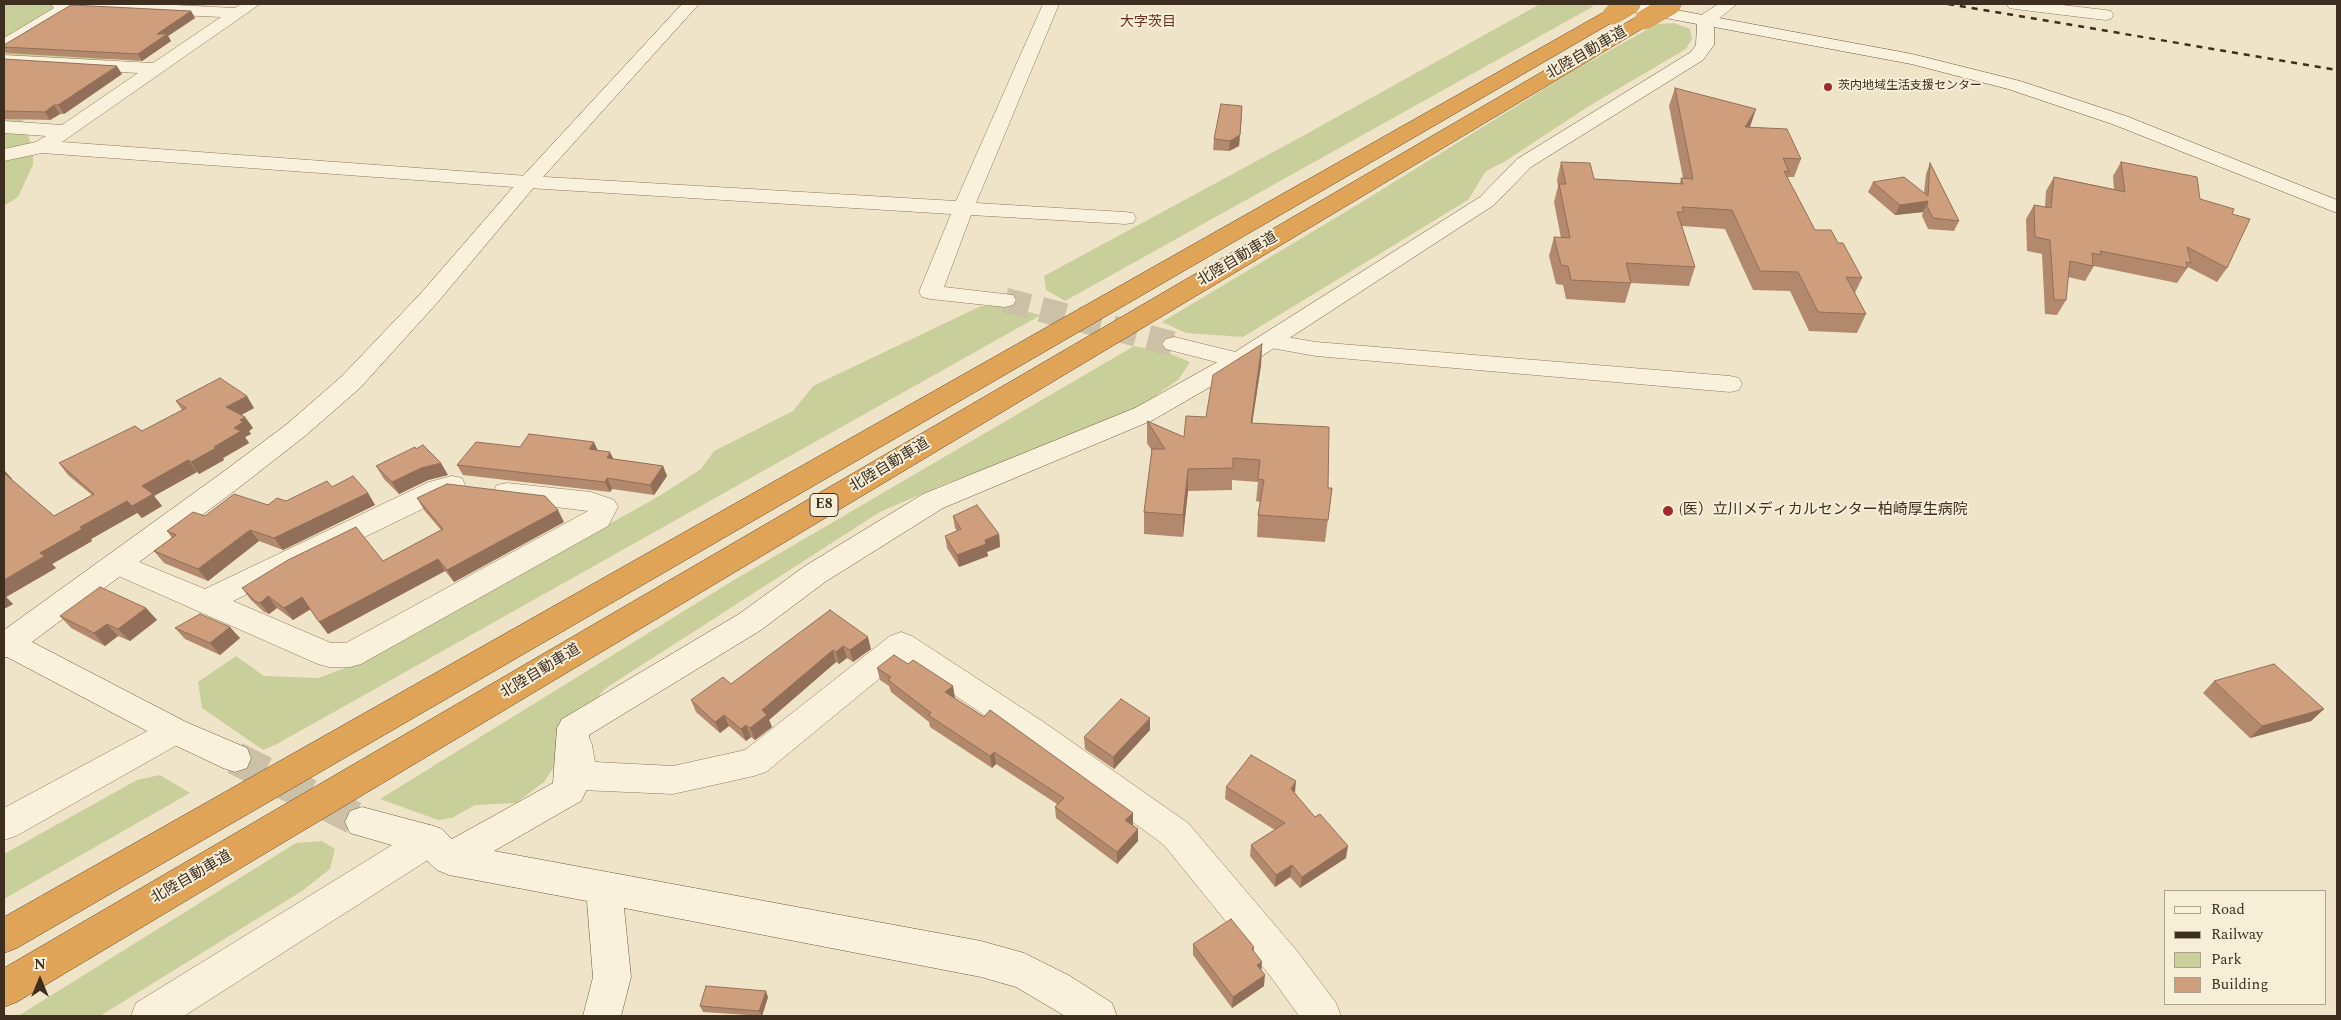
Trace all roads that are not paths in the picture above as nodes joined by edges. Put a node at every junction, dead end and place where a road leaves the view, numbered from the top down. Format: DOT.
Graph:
graph roads {
  1 [pos="59,4"];
  2 [pos="71,4"];
  3 [pos="691,4"];
  4 [pos="1052,4"];
  5 [pos="1672,4"];
  6 [pos="1729,4"];
  7 [pos="2015,4"];
  8 [pos="245,9"];
  9 [pos="1626,11"];
  10 [pos="2105,15"];
  11 [pos="1706,20"];
  12 [pos="4,45"];
  13 [pos="4,60"];
  14 [pos="157,69"];
  15 [pos="4,127"];
  16 [pos="66,131"];
  17 [pos="42,148"];
  18 [pos="4,155"];
  19 [pos="528,182"];
  20 [pos="2337,207"];
  21 [pos="962,209"];
  22 [pos="1125,218"];
  23 [pos="1005,300"];
  24 [pos="1268,341"];
  25 [pos="1174,344"];
  26 [pos="1239,360"];
  27 [pos="1730,384"];
  28 [pos="117,564"];
  29 [pos="205,602"];
  30 [pos="6,644"];
  31 [pos="573,728"];
  32 [pos="175,731"];
  33 [pos="235,758"];
  34 [pos="362,822"];
  35 [pos="4,825"];
  36 [pos="439,849"];
  37 [pos="604,888"];
  38 [pos="4,936"];
  39 [pos="4,989"];
  40 [pos="150,1016"];
  41 [pos="602,1016"];
  42 [pos="1098,1016"];
  43 [pos="1322,1016"];
  1 -- 2 [label="street"];
  2 -- 8 [label="street"];
  2 -- 12 [label="street"];
  3 -- 19 [label="street"];
  4 -- 21 [label="street"];
  5 -- 9 [label="highway, 北陸自動車道 / E8, bridge"];
  6 -- 11 [label="street"];
  7 -- 10 [label="street"];
  8 -- 14 [label="street"];
  9 -- 11 [label="street"];
  9 -- 38 [label="highway, 北陸自動車道 / E8"];
  9 -- 39 [label="highway, 北陸自動車道 / E8"];
  11 -- 20 [label="street"];
  11 -- 24 [label="street"];
  13 -- 14 [label="street"];
  14 -- 16 [label="street"];
  15 -- 16 [label="street"];
  16 -- 17 [label="street"];
  17 -- 18 [label="street"];
  17 -- 19 [label="street"];
  19 -- 21 [label="street"];
  19 -- 28 [label="street"];
  21 -- 22 [label="street"];
  21 -- 23 [label="street"];
  24 -- 26 [label="street"];
  24 -- 27 [label="street"];
  25 -- 26 [label="street"];
  26 -- 31 [label="street"];
  28 -- 29 [label="street"];
  28 -- 30 [label="street"];
  30 -- 32 [label="street"];
  31 -- 36 [label="street"];
  31 -- 43 [label="street"];
  32 -- 33 [label="street"];
  32 -- 35 [label="street"];
  34 -- 36 [label="street"];
  36 -- 37 [label="street"];
  36 -- 40 [label="street"];
  37 -- 41 [label="street"];
  37 -- 42 [label="street"];
}
